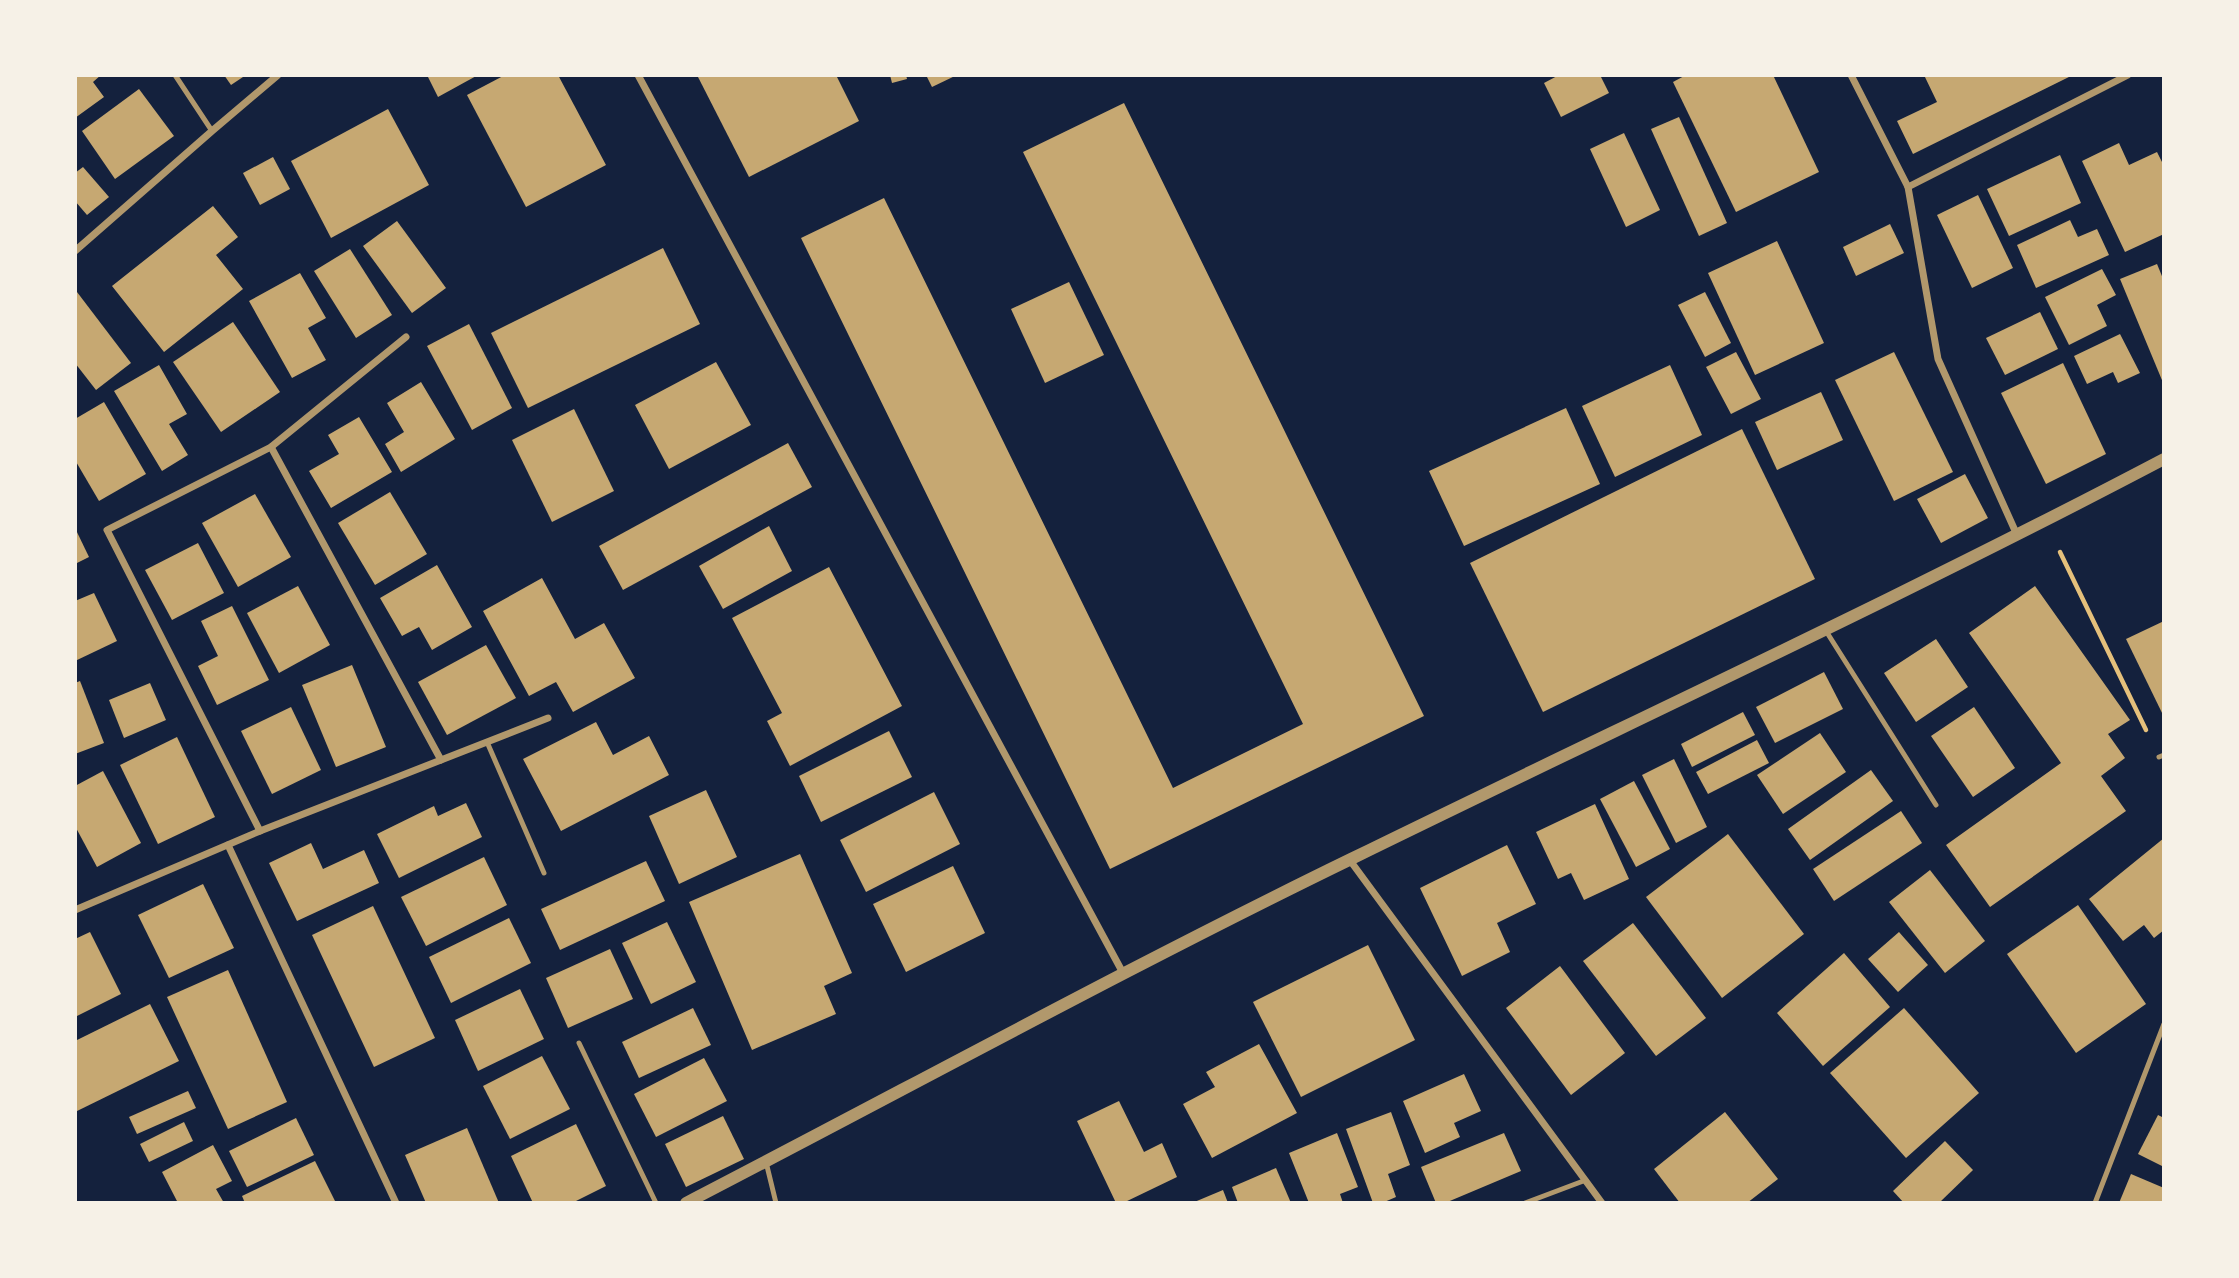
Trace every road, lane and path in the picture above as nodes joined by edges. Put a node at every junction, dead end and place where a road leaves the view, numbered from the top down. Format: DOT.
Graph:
graph roads {
  1 [pos="175,75"];
  2 [pos="278,75"];
  3 [pos="638,75"];
  4 [pos="1851,75"];
  5 [pos="2128,75"];
  6 [pos="212,131"];
  7 [pos="1908,187"];
  8 [pos="75,251"];
  9 [pos="406,337"];
  10 [pos="271,447"];
  11 [pos="2164,459"];
  12 [pos="2045,522"];
  13 [pos="2017,535"];
  14 [pos="1826,631"];
  15 [pos="548,718"];
  16 [pos="486,742"];
  17 [pos="2161,756"];
  18 [pos="441,760"];
  19 [pos="1936,805"];
  20 [pos="260,831"];
  21 [pos="228,845"];
  22 [pos="1349,859"];
  23 [pos="544,873"];
  24 [pos="75,910"];
  25 [pos="1123,973"];
  26 [pos="2164,1024"];
  27 [pos="579,1043"];
  28 [pos="766,1162"];
  29 [pos="1586,1180"];
  30 [pos="396,1203"];
  31 [pos="656,1203"];
  32 [pos="687,1203"];
  33 [pos="776,1203"];
  34 [pos="1525,1203"];
  35 [pos="1602,1203"];
  36 [pos="2095,1203"];
  1 -- 6 [label="lane"];
  2 -- 6 [label="street"];
  3 -- 25 [label="street"];
  4 -- 7 [label="street"];
  5 -- 7 [label="street"];
  6 -- 8 [label="street"];
  7 -- 13 [label="street"];
  9 -- 10 [label="street"];
  10 -- 18 [label="street"];
  10 -- 20 [label="street"];
  11 -- 12 [label="street"];
  12 -- 13 [label="street"];
  12 -- 17 [label="path"];
  13 -- 14 [label="street"];
  14 -- 19 [label="lane"];
  14 -- 22 [label="street"];
  15 -- 16 [label="street"];
  16 -- 18 [label="street"];
  16 -- 23 [label="lane"];
  18 -- 20 [label="street"];
  20 -- 21 [label="street"];
  21 -- 24 [label="street"];
  21 -- 30 [label="street"];
  22 -- 25 [label="street"];
  22 -- 29 [label="street"];
  25 -- 28 [label="street"];
  26 -- 36 [label="lane"];
  27 -- 31 [label="lane"];
  28 -- 32 [label="street"];
  28 -- 33 [label="lane"];
  29 -- 34 [label="lane"];
  29 -- 35 [label="street"];
}
